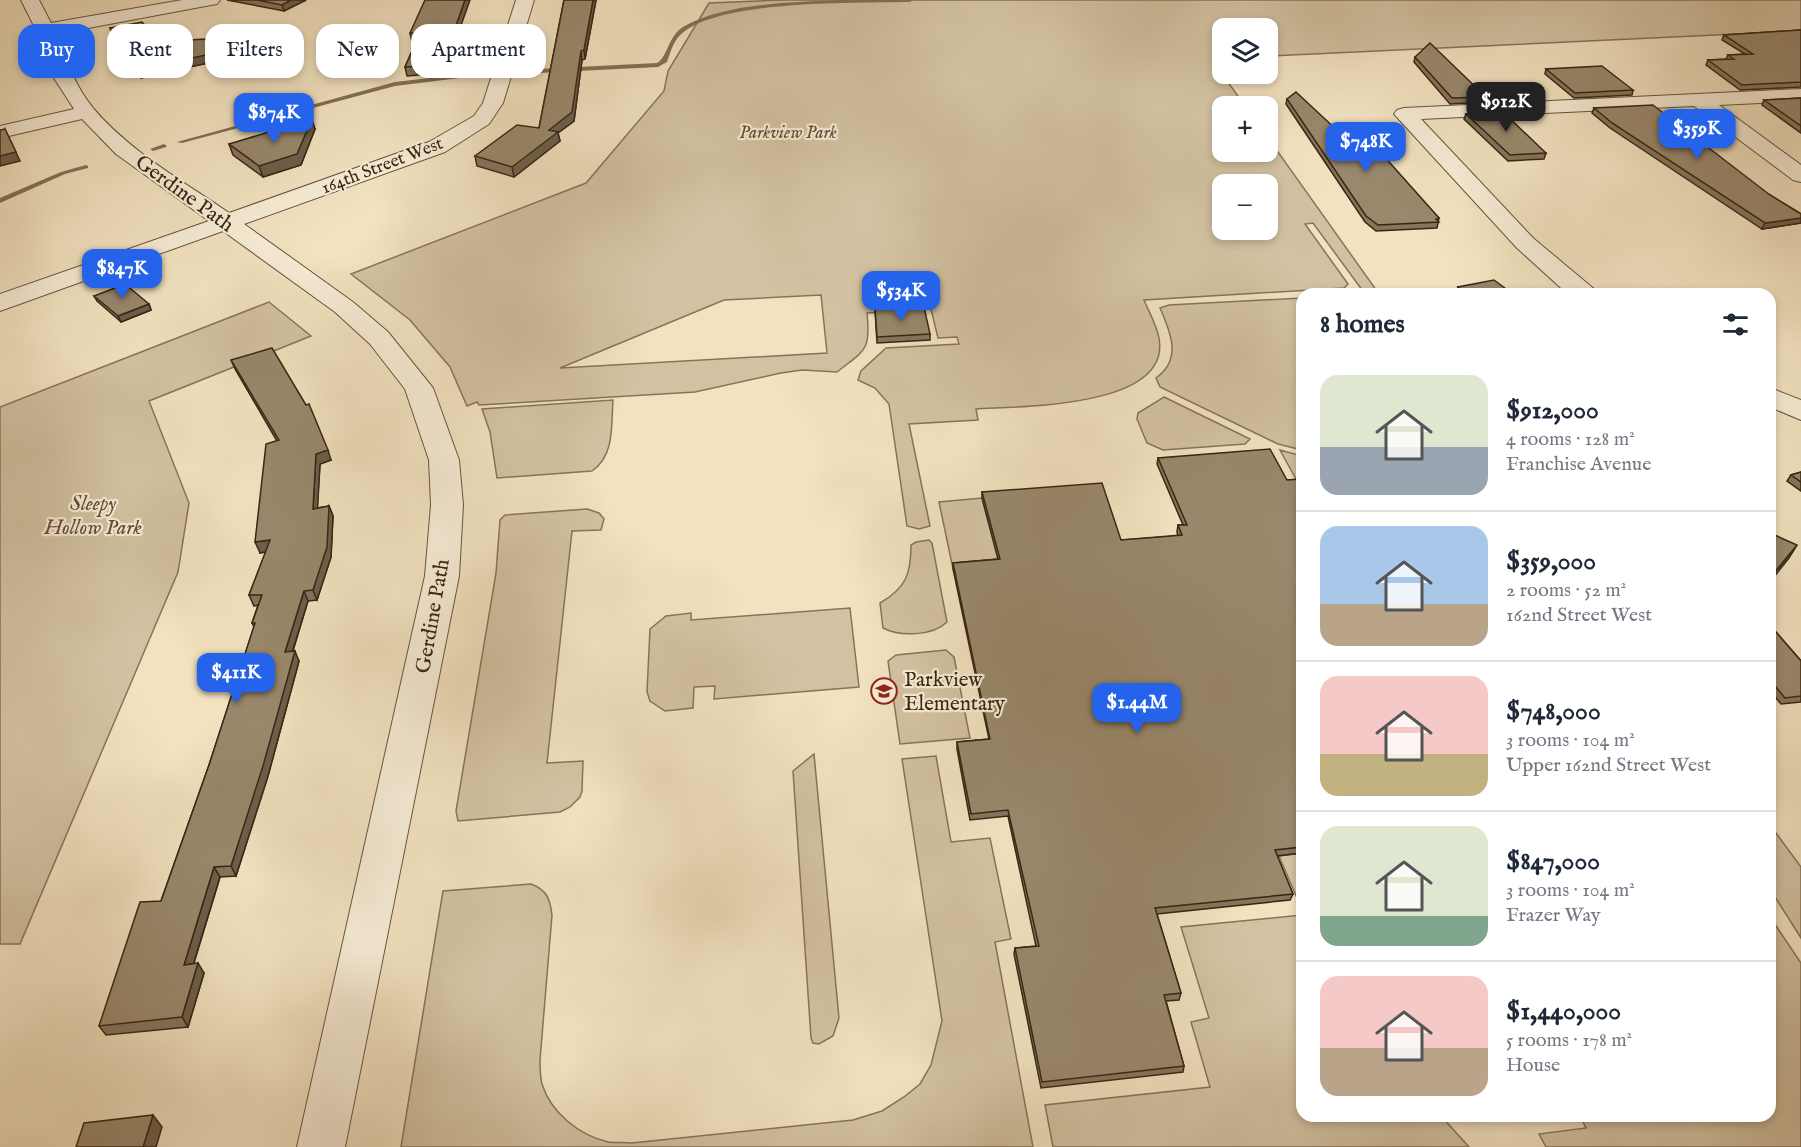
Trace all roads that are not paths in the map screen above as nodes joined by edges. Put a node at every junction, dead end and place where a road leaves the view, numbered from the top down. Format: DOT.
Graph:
graph roads {
  1 [pos="30,0"];
  2 [pos="211,0"];
  3 [pos="525,0"];
  4 [pos="42,24"];
  5 [pos="78,24"];
  6 [pos="64,78"];
  7 [pos="1801,95"];
  8 [pos="1699,100"];
  9 [pos="86,112"];
  10 [pos="0,132"];
  11 [pos="1801,175"];
  12 [pos="225,223"];
  13 [pos="1578,288"];
  14 [pos="0,303"];
  15 [pos="1776,399"];
  16 [pos="1801,411"];
  17 [pos="321,1147"];
  1 -- 4 [label="street, Gerdine Path"];
  2 -- 5 [label="street"];
  3 -- 12 [label="street, 164th Street West"];
  6 -- 9 [label="street, Gerdine Path"];
  7 -- 8 [label="street"];
  8 -- 11 [label="street"];
  8 -- 13 [label="street"];
  9 -- 10 [label="street"];
  9 -- 12 [label="street, Gerdine Path"];
  12 -- 14 [label="street, 164th Street West"];
  12 -- 17 [label="street, Gerdine Path"];
  15 -- 16 [label="street"];
}
